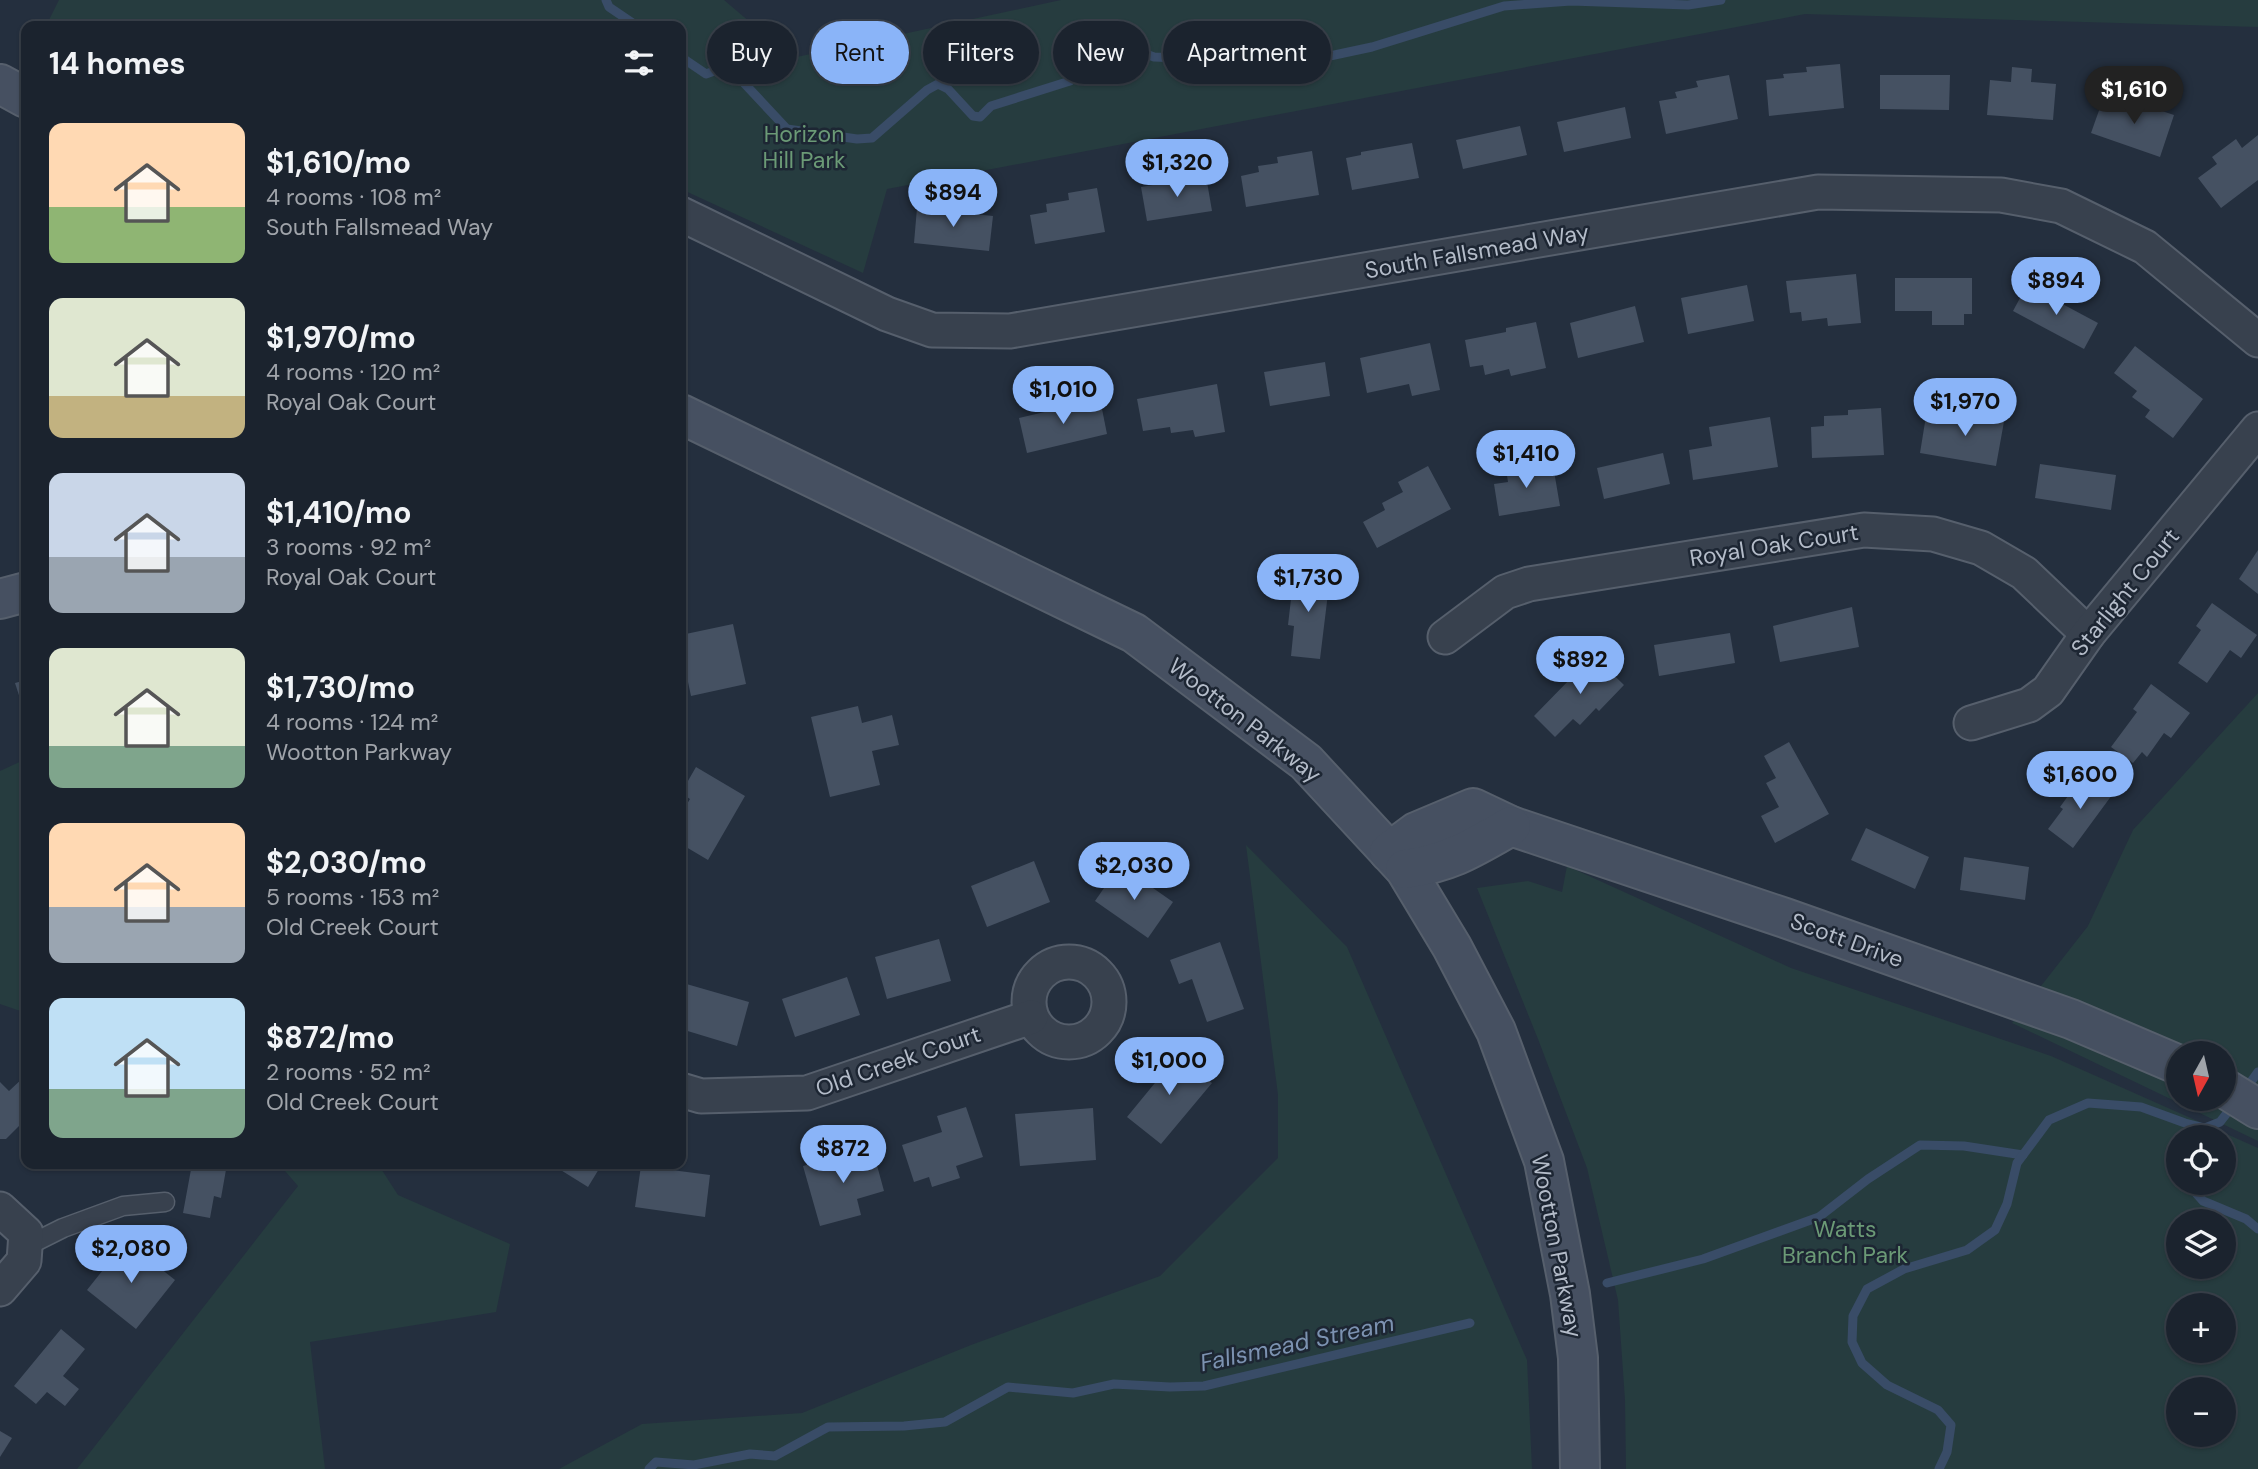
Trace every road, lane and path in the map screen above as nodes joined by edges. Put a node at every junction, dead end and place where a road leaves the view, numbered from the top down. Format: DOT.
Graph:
graph roads {
  1 [pos="0,84"];
  2 [pos="21,95"];
  3 [pos="686,216"];
  4 [pos="2258,340"];
  5 [pos="686,416"];
  6 [pos="2258,429"];
  7 [pos="21,593"];
  8 [pos="0,599"];
  9 [pos="2088,634"];
  10 [pos="1445,637"];
  11 [pos="1971,723"];
  12 [pos="1397,860"];
  13 [pos="1031,1017"];
  14 [pos="2166,1060"];
  15 [pos="686,1092"];
  16 [pos="2236,1095"];
  17 [pos="2258,1109"];
  18 [pos="165,1202"];
  19 [pos="0,1209"];
  20 [pos="25,1247"];
  21 [pos="0,1289"];
  22 [pos="1580,1469"];
  1 -- 2 [label="main road"];
  3 -- 4 [label="street, South Fallsmead Way"];
  5 -- 12 [label="main road, Wootton Parkway"];
  6 -- 9 [label="street, Starlight Court"];
  7 -- 8 [label="main road"];
  9 -- 10 [label="street, Royal Oak Court"];
  9 -- 11 [label="street, Starlight Court"];
  12 -- 14 [label="main road, Scott Drive"];
  12 -- 22 [label="main road, Wootton Parkway"];
  13 -- 15 [label="street, Old Creek Court"];
  16 -- 17 [label="main road"];
  18 -- 20 [label="lane"];
  19 -- 20 [label="street"];
  20 -- 21 [label="street"];
}
